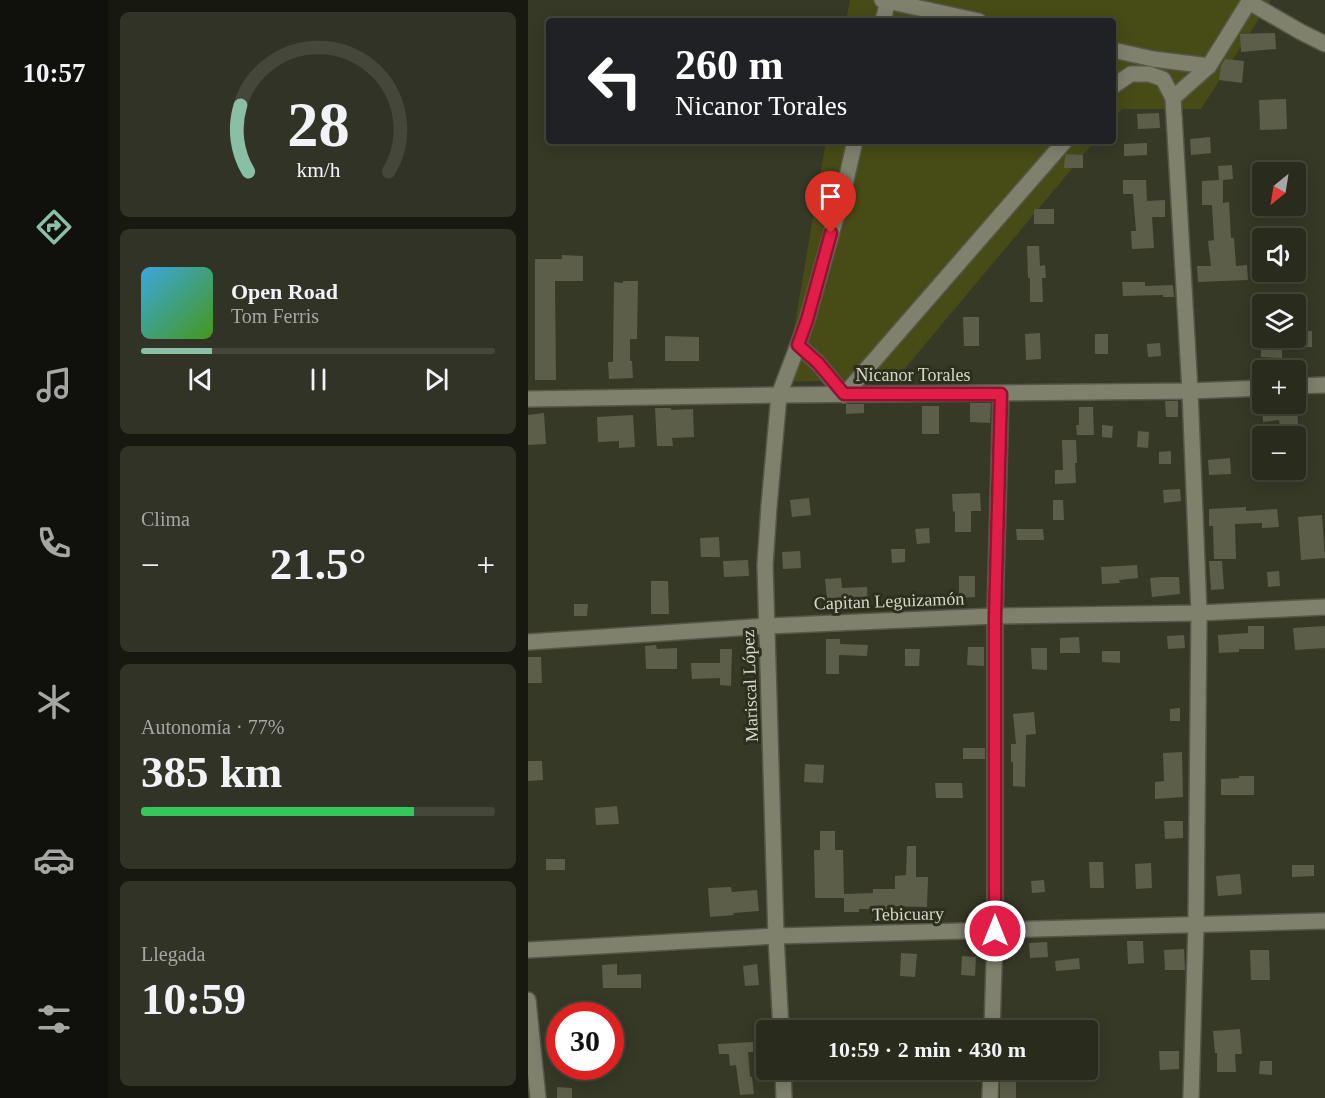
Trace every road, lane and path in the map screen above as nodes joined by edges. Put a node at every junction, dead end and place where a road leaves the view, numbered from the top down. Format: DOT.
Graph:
graph roads {
  1 [pos="886,0"];
  2 [pos="1250,1"];
  3 [pos="884,18"];
  4 [pos="966,18"];
  5 [pos="1325,44"];
  6 [pos="1116,51"];
  7 [pos="1171,61"];
  8 [pos="1209,66"];
  9 [pos="1163,79"];
  10 [pos="1116,84"];
  11 [pos="1173,98"];
  12 [pos="854,144"];
  13 [pos="1062,144"];
  14 [pos="798,345"];
  15 [pos="1325,384"];
  16 [pos="1306,385"];
  17 [pos="1252,388"];
  18 [pos="1190,391"];
  19 [pos="779,394"];
  20 [pos="844,394"];
  21 [pos="1001,394"];
  22 [pos="528,399"];
  23 [pos="1325,607"];
  24 [pos="1199,613"];
  25 [pos="995,616"];
  26 [pos="768,626"];
  27 [pos="528,642"];
  28 [pos="1325,921"];
  29 [pos="1196,924"];
  30 [pos="995,931"];
  31 [pos="776,936"];
  32 [pos="528,950"];
  33 [pos="528,1000"];
  34 [pos="780,1020"];
  35 [pos="992,1020"];
  36 [pos="783,1080"];
  37 [pos="991,1080"];
  38 [pos="538,1098"];
  39 [pos="784,1098"];
  40 [pos="990,1098"];
  41 [pos="1191,1098"];
  1 -- 3 [label="street"];
  1 -- 4 [label="street"];
  2 -- 5 [label="street"];
  2 -- 8 [label="street"];
  6 -- 7 [label="street"];
  7 -- 8 [label="street"];
  7 -- 9 [label="street"];
  8 -- 11 [label="street"];
  9 -- 10 [label="street"];
  9 -- 11 [label="street"];
  11 -- 18 [label="street"];
  12 -- 14 [label="street, Mariscal López"];
  13 -- 20 [label="street"];
  14 -- 19 [label="street, Mariscal López"];
  14 -- 20 [label="street"];
  15 -- 16 [label="street"];
  17 -- 18 [label="street, Nicanor Torales"];
  18 -- 21 [label="street, Nicanor Torales"];
  18 -- 24 [label="street"];
  19 -- 20 [label="street, Nicanor Torales"];
  19 -- 22 [label="street, Nicanor Torales"];
  19 -- 26 [label="street, Mariscal López"];
  20 -- 21 [label="street, Nicanor Torales"];
  21 -- 25 [label="street"];
  23 -- 24 [label="street, Capitan Leguizamón"];
  24 -- 25 [label="street, Capitan Leguizamón"];
  24 -- 29 [label="street"];
  25 -- 26 [label="street, Capitan Leguizamón"];
  25 -- 30 [label="street"];
  26 -- 27 [label="street, Capitan Leguizamón"];
  26 -- 31 [label="street, Mariscal López"];
  28 -- 29 [label="street, Tebicuary"];
  29 -- 30 [label="street, Tebicuary"];
  29 -- 41 [label="street"];
  30 -- 31 [label="street, Tebicuary"];
  30 -- 35 [label="street"];
  31 -- 32 [label="street, Tebicuary"];
  31 -- 34 [label="street, Mariscal López"];
  33 -- 38 [label="street"];
  36 -- 39 [label="street"];
  37 -- 40 [label="street"];
}
